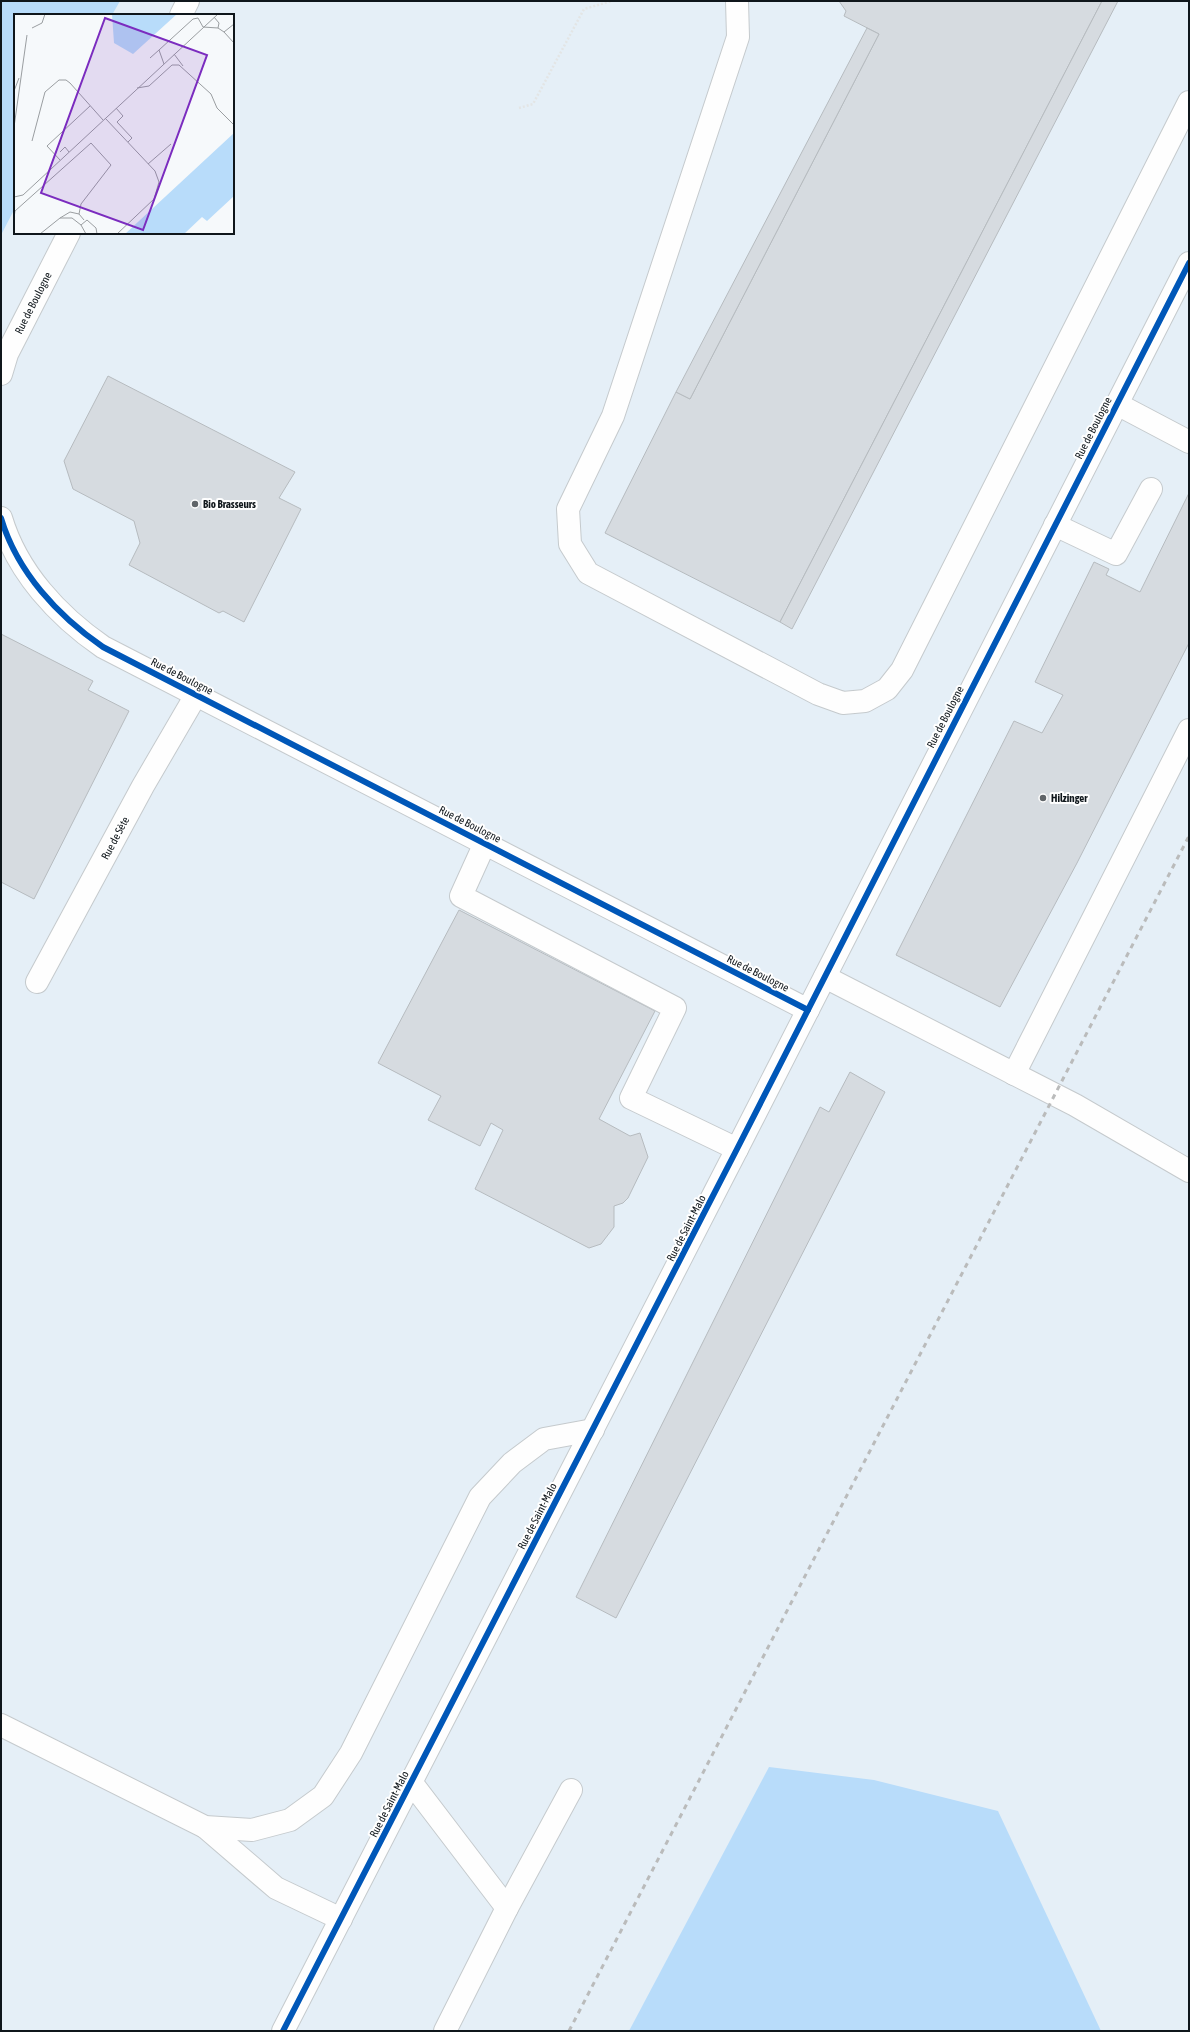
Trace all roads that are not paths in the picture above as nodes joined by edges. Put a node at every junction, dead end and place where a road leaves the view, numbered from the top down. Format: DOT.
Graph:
graph roads {
  1 [pos="188,1"];
  2 [pos="737,1"];
  3 [pos="182,14"];
  4 [pos="1189,102"];
  5 [pos="68,234"];
  6 [pos="1189,263"];
  7 [pos="1,374"];
  8 [pos="1117,404"];
  9 [pos="1189,442"];
  10 [pos="1151,489"];
  11 [pos="1,518"];
  12 [pos="1055,524"];
  13 [pos="196,695"];
  14 [pos="1189,730"];
  15 [pos="485,843"];
  16 [pos="825,977"];
  17 [pos="37,982"];
  18 [pos="808,1010"];
  19 [pos="1014,1074"];
  20 [pos="738,1150"];
  21 [pos="1189,1171"];
  22 [pos="592,1430"];
  23 [pos="1,1725"];
  24 [pos="411,1782"];
  25 [pos="571,1790"];
  26 [pos="205,1827"];
  27 [pos="507,1908"];
  28 [pos="341,1920"];
  29 [pos="283,2031"];
  30 [pos="445,2031"];
  1 -- 3 [label="street"];
  2 -- 4 [label="street"];
  5 -- 7 [label="street, Rue de Boulogne"];
  6 -- 8 [label="street, Rue de Boulogne"];
  8 -- 9 [label="street"];
  8 -- 12 [label="street, Rue de Boulogne"];
  10 -- 12 [label="street"];
  11 -- 13 [label="street, Rue de Boulogne"];
  12 -- 16 [label="street, Rue de Boulogne"];
  13 -- 15 [label="street, Rue de Boulogne"];
  13 -- 17 [label="street, Rue de Sète"];
  14 -- 19 [label="street"];
  15 -- 18 [label="street, Rue de Boulogne"];
  15 -- 20 [label="street"];
  16 -- 18 [label="street, Rue de Boulogne"];
  16 -- 19 [label="street"];
  18 -- 20 [label="street, Rue de Saint-Malo"];
  19 -- 21 [label="street"];
  20 -- 22 [label="street, Rue de Saint-Malo"];
  22 -- 24 [label="street, Rue de Saint-Malo"];
  22 -- 26 [label="street"];
  23 -- 26 [label="street"];
  24 -- 27 [label="street"];
  24 -- 28 [label="street, Rue de Saint-Malo"];
  25 -- 27 [label="street"];
  26 -- 28 [label="street"];
  27 -- 30 [label="street"];
  28 -- 29 [label="street, Rue de Saint-Malo"];
}
